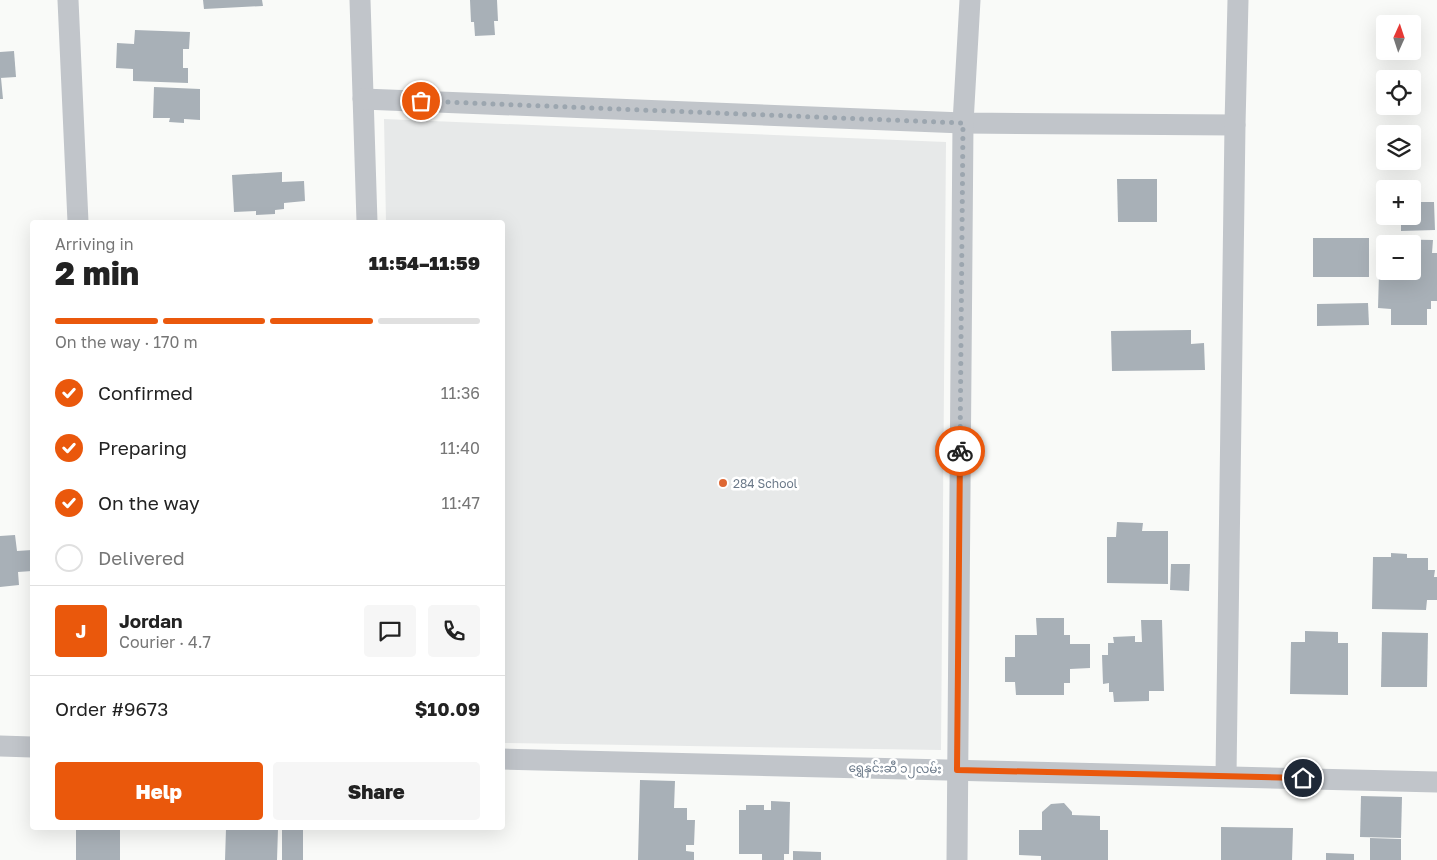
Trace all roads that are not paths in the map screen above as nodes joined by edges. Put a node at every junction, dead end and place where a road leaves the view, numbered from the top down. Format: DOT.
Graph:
graph roads {
  1 [pos="68,0"];
  2 [pos="360,0"];
  3 [pos="970,0"];
  4 [pos="1238,0"];
  5 [pos="363,99"];
  6 [pos="963,123"];
  7 [pos="1235,125"];
  8 [pos="78,220"];
  9 [pos="367,220"];
  10 [pos="0,746"];
  11 [pos="30,747"];
  12 [pos="505,758"];
  13 [pos="957,770"];
  14 [pos="1226,776"];
  15 [pos="1437,782"];
  16 [pos="958,860"];
  1 -- 8 [label="street"];
  2 -- 5 [label="street"];
  3 -- 6 [label="street"];
  4 -- 7 [label="street"];
  5 -- 6 [label="street"];
  5 -- 9 [label="street"];
  6 -- 7 [label="street"];
  6 -- 13 [label="street"];
  7 -- 14 [label="street"];
  10 -- 11 [label="street"];
  12 -- 13 [label="street, ရွှေနှင်းဆီ ၁၂လမ်း"];
  13 -- 14 [label="street, ရွှေနှင်းဆီ ၁၂လမ်း"];
  13 -- 16 [label="street"];
  14 -- 15 [label="street, ရွှေနှင်းဆီ ၁၂လမ်း"];
}
